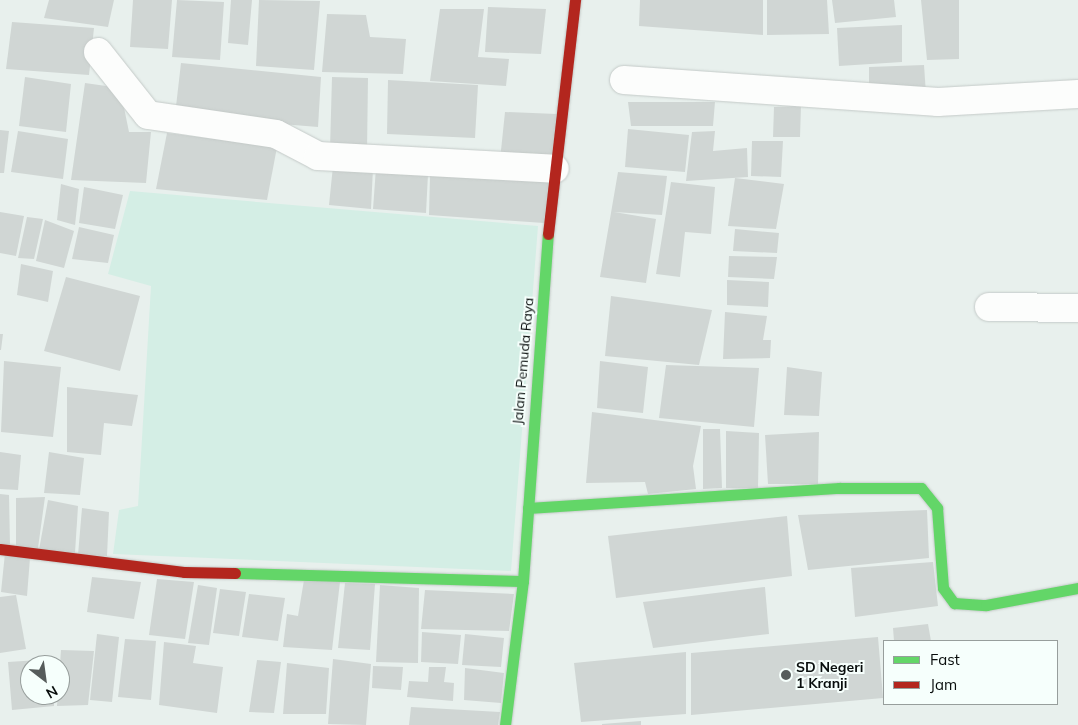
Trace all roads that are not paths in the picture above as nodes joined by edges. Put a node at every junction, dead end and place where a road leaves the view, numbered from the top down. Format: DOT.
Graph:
graph roads {
  1 [pos="570,0"];
  2 [pos="98,52"];
  3 [pos="624,80"];
  4 [pos="1078,94"];
  5 [pos="555,168"];
  6 [pos="989,307"];
  7 [pos="1078,308"];
  8 [pos="528,508"];
  9 [pos="0,550"];
  10 [pos="523,582"];
  11 [pos="1078,588"];
  12 [pos="505,725"];
  1 -- 5 [label="street, Jalan Pemuda Raya"];
  2 -- 5 [label="street"];
  3 -- 4 [label="street"];
  5 -- 8 [label="street, Jalan Pemuda Raya"];
  6 -- 7 [label="street"];
  8 -- 10 [label="street, Jalan Pemuda Raya"];
  8 -- 11 [label="street"];
  9 -- 10 [label="street"];
  10 -- 12 [label="street, Jalan Pemuda Raya"];
}
